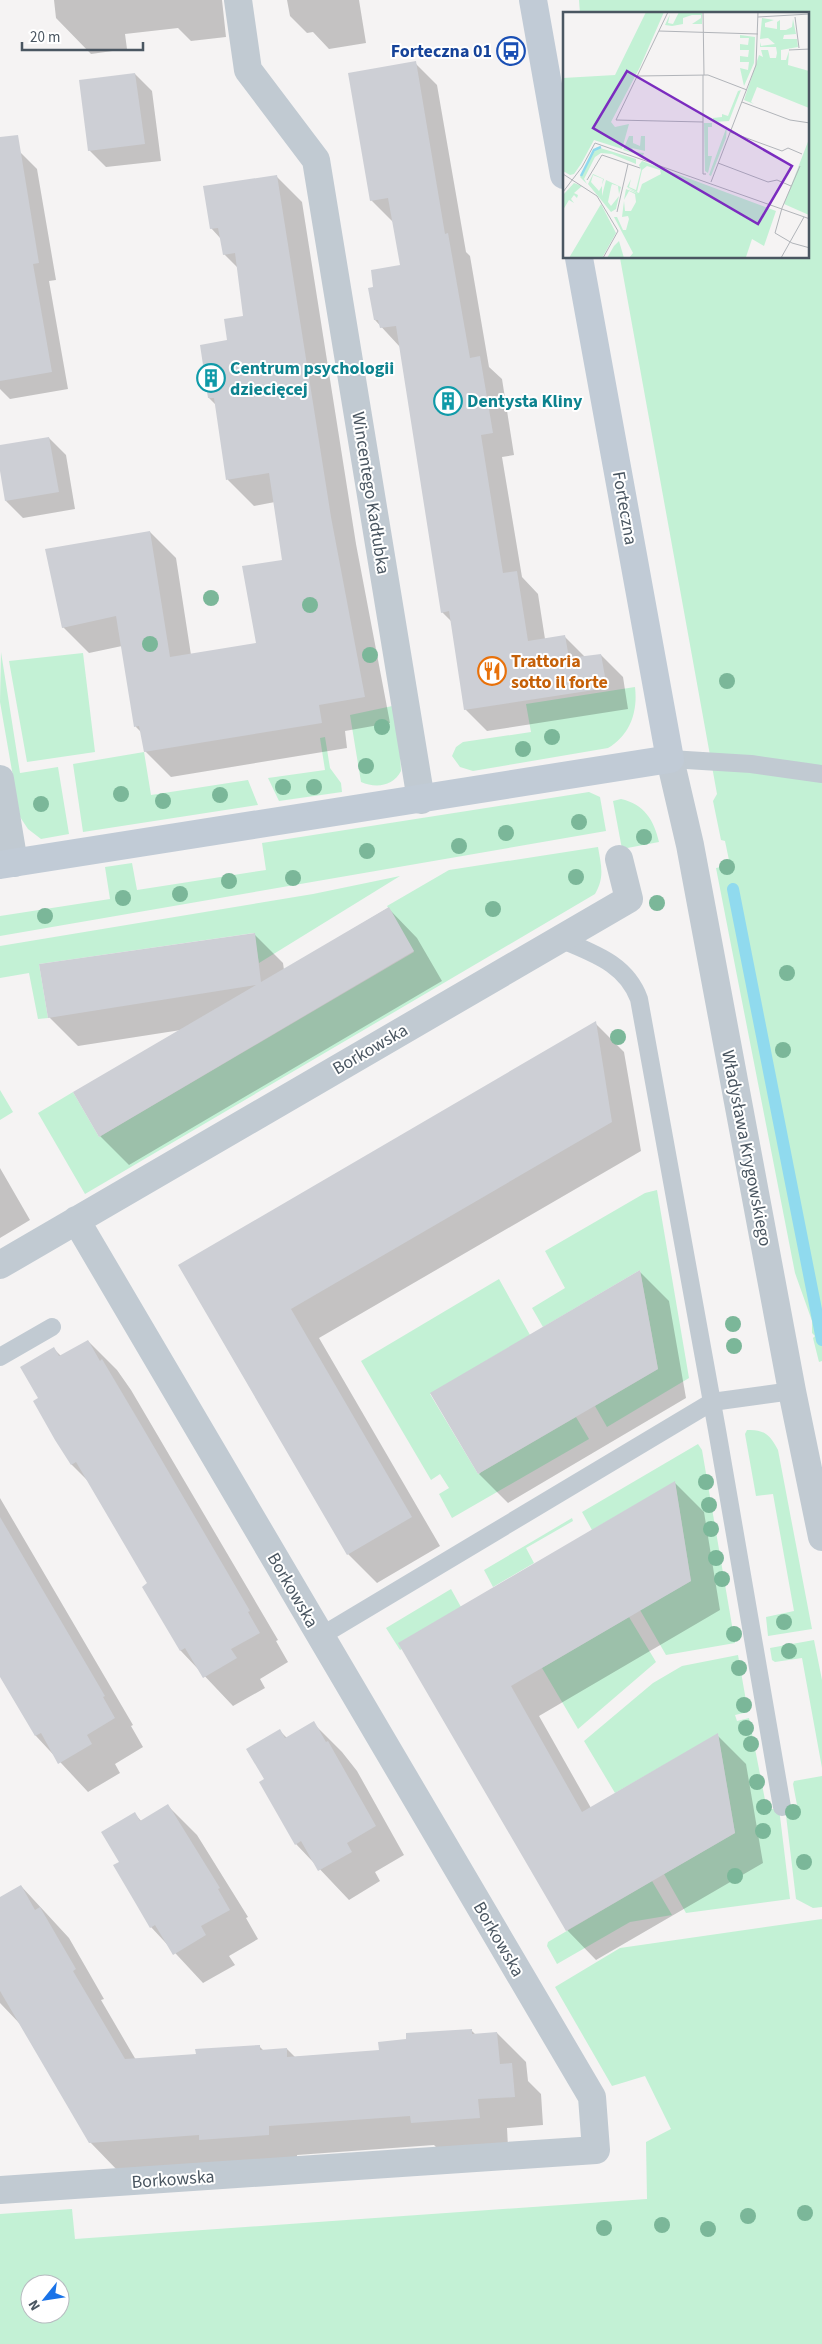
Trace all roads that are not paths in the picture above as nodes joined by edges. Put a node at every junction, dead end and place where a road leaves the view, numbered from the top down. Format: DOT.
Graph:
graph roads {
  1 [pos="238,0"];
  2 [pos="533,0"];
  3 [pos="563,169"];
  4 [pos="579,259"];
  5 [pos="670,759"];
  6 [pos="822,774"];
  7 [pos="0,779"];
  8 [pos="421,800"];
  9 [pos="619,859"];
  10 [pos="7,864"];
  11 [pos="560,939"];
  12 [pos="76,1220"];
  13 [pos="0,1265"];
  14 [pos="52,1327"];
  15 [pos="0,1357"];
  16 [pos="792,1391"];
  17 [pos="712,1402"];
  18 [pos="822,1537"];
  19 [pos="321,1636"];
  20 [pos="782,1807"];
  21 [pos="0,2190"];
  1 -- 8 [label="street, Wincentego Kadłubka"];
  2 -- 3 [label="street"];
  4 -- 5 [label="street, Forteczna"];
  5 -- 6 [label="lane"];
  5 -- 8 [label="street"];
  5 -- 16 [label="street, Władysława Krygowskiego"];
  7 -- 10 [label="street"];
  8 -- 10 [label="street"];
  9 -- 11 [label="street, Borkowska"];
  11 -- 12 [label="street, Borkowska"];
  11 -- 17 [label="lane"];
  12 -- 13 [label="street, Borkowska"];
  12 -- 19 [label="street, Borkowska"];
  14 -- 15 [label="lane"];
  16 -- 17 [label="lane"];
  16 -- 18 [label="street, Władysława Krygowskiego"];
  17 -- 19 [label="lane"];
  17 -- 20 [label="lane"];
  19 -- 21 [label="street, Borkowska"];
}
